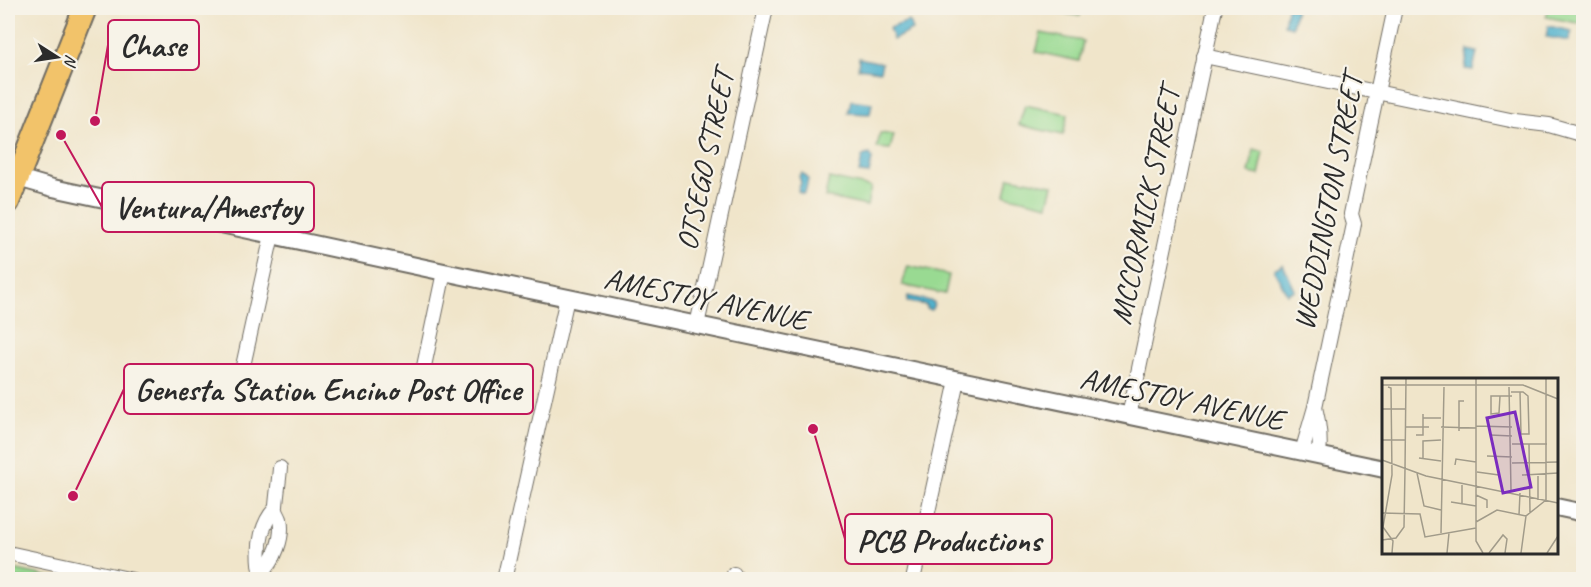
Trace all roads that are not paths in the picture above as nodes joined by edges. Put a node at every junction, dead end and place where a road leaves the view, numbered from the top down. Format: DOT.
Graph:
graph roads {
  1 [pos="85,8"];
  2 [pos="766,8"];
  3 [pos="1215,8"];
  4 [pos="1395,8"];
  5 [pos="1204,56"];
  6 [pos="1377,92"];
  7 [pos="1584,135"];
  8 [pos="18,178"];
  9 [pos="8,202"];
  10 [pos="273,235"];
  11 [pos="444,272"];
  12 [pos="567,298"];
  13 [pos="698,325"];
  14 [pos="243,366"];
  15 [pos="423,371"];
  16 [pos="957,380"];
  17 [pos="1315,407"];
  18 [pos="1128,416"];
  19 [pos="1302,452"];
  20 [pos="1319,455"];
  21 [pos="280,468"];
  22 [pos="1382,469"];
  23 [pos="1558,507"];
  24 [pos="1584,513"];
  25 [pos="8,553"];
  26 [pos="262,576"];
  27 [pos="133,579"];
  28 [pos="504,579"];
  29 [pos="913,579"];
  1 -- 8 [label="main road"];
  2 -- 13 [label="street, OTSEGO STREET"];
  3 -- 5 [label="street, MCCORMICK STREET"];
  4 -- 6 [label="street, WEDDINGTON STREET"];
  5 -- 6 [label="street"];
  5 -- 18 [label="street, MCCORMICK STREET"];
  6 -- 7 [label="street"];
  6 -- 17 [label="street, WEDDINGTON STREET"];
  8 -- 9 [label="main road"];
  8 -- 10 [label="street, AMESTOY AVENUE"];
  10 -- 11 [label="street, AMESTOY AVENUE"];
  10 -- 14 [label="street"];
  11 -- 12 [label="street, AMESTOY AVENUE"];
  11 -- 15 [label="street"];
  12 -- 13 [label="street, AMESTOY AVENUE"];
  12 -- 28 [label="street"];
  13 -- 16 [label="street, AMESTOY AVENUE"];
  16 -- 18 [label="street, AMESTOY AVENUE"];
  16 -- 29 [label="street"];
  17 -- 19 [label="street, WEDDINGTON STREET"];
  17 -- 20 [label="street, WEDDINGTON STREET"];
  18 -- 19 [label="street, AMESTOY AVENUE"];
  19 -- 20 [label="street, AMESTOY AVENUE"];
  20 -- 22 [label="street, AMESTOY AVENUE"];
  21 -- 26 [label="street"];
  23 -- 24 [label="street"];
  25 -- 27 [label="street"];
}
